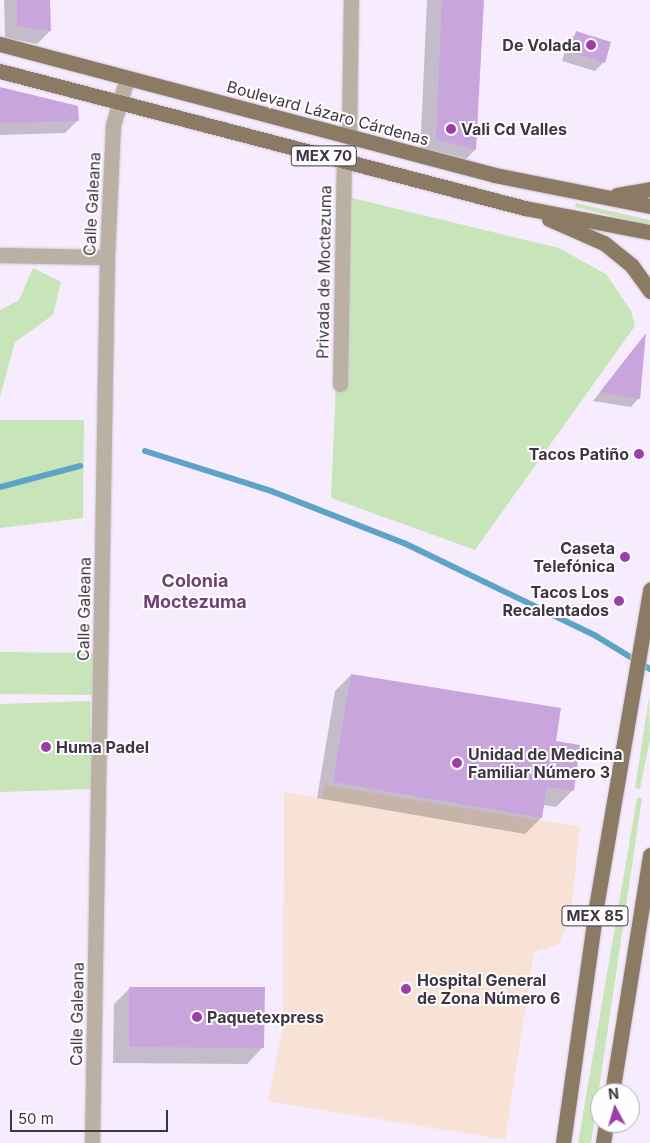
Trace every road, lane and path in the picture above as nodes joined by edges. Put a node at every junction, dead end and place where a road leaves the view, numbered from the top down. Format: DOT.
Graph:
graph roads {
  1 [pos="351,0"];
  2 [pos="0,44"];
  3 [pos="0,71"];
  4 [pos="126,78"];
  5 [pos="119,101"];
  6 [pos="349,137"];
  7 [pos="344,161"];
  8 [pos="650,189"];
  9 [pos="592,196"];
  10 [pos="650,206"];
  11 [pos="524,208"];
  12 [pos="650,232"];
  13 [pos="0,255"];
  14 [pos="107,257"];
  15 [pos="650,291"];
  16 [pos="340,384"];
  17 [pos="649,596"];
  18 [pos="650,854"];
  19 [pos="614,1083"];
  20 [pos="92,1143"];
  21 [pos="563,1143"];
  1 -- 6 [label="street"];
  2 -- 4 [label="main road, Boulevard Lázaro Cárdenas / MEX 70"];
  3 -- 5 [label="main road, MEX 70"];
  4 -- 5 [label="street, Calle Galeana"];
  4 -- 6 [label="main road, Boulevard Lázaro Cárdenas / MEX 70"];
  5 -- 7 [label="main road, MEX 70"];
  5 -- 14 [label="street, Calle Galeana"];
  6 -- 9 [label="main road, Boulevard Lázaro Cárdenas / MEX 70"];
  7 -- 11 [label="main road, MEX 70"];
  7 -- 16 [label="street, Privada de Moctezuma"];
  8 -- 9 [label="main road"];
  9 -- 10 [label="main road, Boulevard Lázaro Cárdenas / MEX 70"];
  11 -- 12 [label="main road, MEX 70"];
  11 -- 15 [label="main road"];
  13 -- 14 [label="street"];
  14 -- 20 [label="street, Calle Galeana"];
  17 -- 21 [label="main road, MEX 85"];
  18 -- 19 [label="main road, MEX 85"];
}
